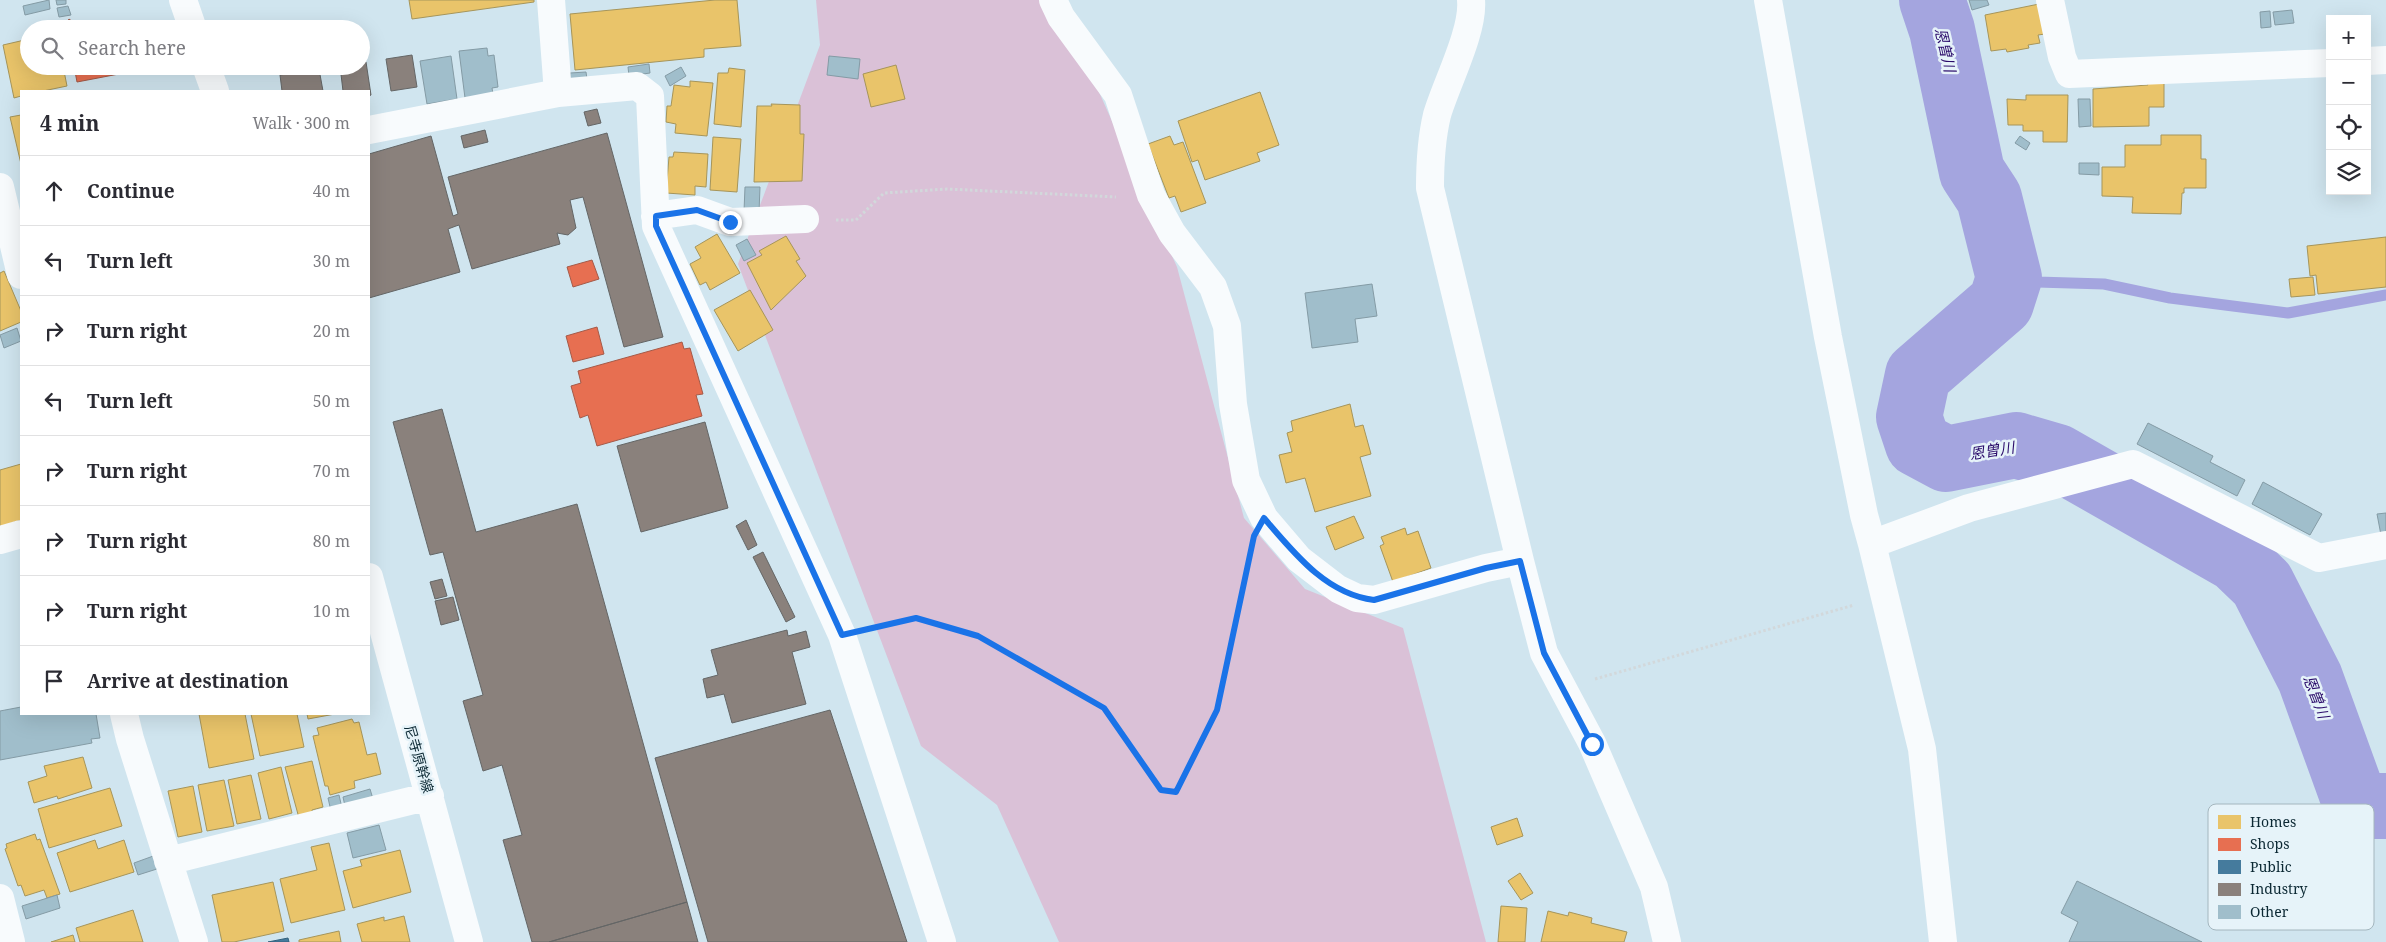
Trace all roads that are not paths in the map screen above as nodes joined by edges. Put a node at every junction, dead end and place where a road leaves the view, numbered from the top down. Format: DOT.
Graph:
graph roads {
  1 [pos="183,0"];
  2 [pos="551,0"];
  3 [pos="1053,0"];
  4 [pos="1471,0"];
  5 [pos="1768,0"];
  6 [pos="2050,0"];
  7 [pos="190,20"];
  8 [pos="2386,60"];
  9 [pos="2371,61"];
  10 [pos="2326,63"];
  11 [pos="209,75"];
  12 [pos="215,90"];
  13 [pos="558,92"];
  14 [pos="370,130"];
  15 [pos="0,187"];
  16 [pos="656,216"];
  17 [pos="805,219"];
  18 [pos="20,270"];
  19 [pos="20,534"];
  20 [pos="0,540"];
  21 [pos="1872,544"];
  22 [pos="2386,545"];
  23 [pos="1520,561"];
  24 [pos="370,581"];
  25 [pos="124,715"];
  26 [pos="430,796"];
  27 [pos="168,860"];
  28 [pos="1,908"];
  29 [pos="11,942"];
  30 [pos="194,942"];
  31 [pos="469,942"];
  32 [pos="942,942"];
  33 [pos="1667,942"];
  34 [pos="1943,942"];
  1 -- 7 [label="street"];
  2 -- 13 [label="street"];
  3 -- 23 [label="street"];
  4 -- 23 [label="street"];
  5 -- 21 [label="street"];
  6 -- 10 [label="street"];
  8 -- 9 [label="street"];
  11 -- 12 [label="street"];
  13 -- 14 [label="street"];
  13 -- 16 [label="street"];
  15 -- 18 [label="street"];
  16 -- 17 [label="street"];
  16 -- 32 [label="street"];
  19 -- 20 [label="street"];
  21 -- 22 [label="street"];
  21 -- 34 [label="street"];
  23 -- 33 [label="street"];
  24 -- 26 [label="street, 尼寺原幹線"];
  25 -- 27 [label="street"];
  26 -- 27 [label="street"];
  26 -- 31 [label="street, 尼寺原幹線"];
  27 -- 30 [label="street"];
  28 -- 29 [label="street"];
}
